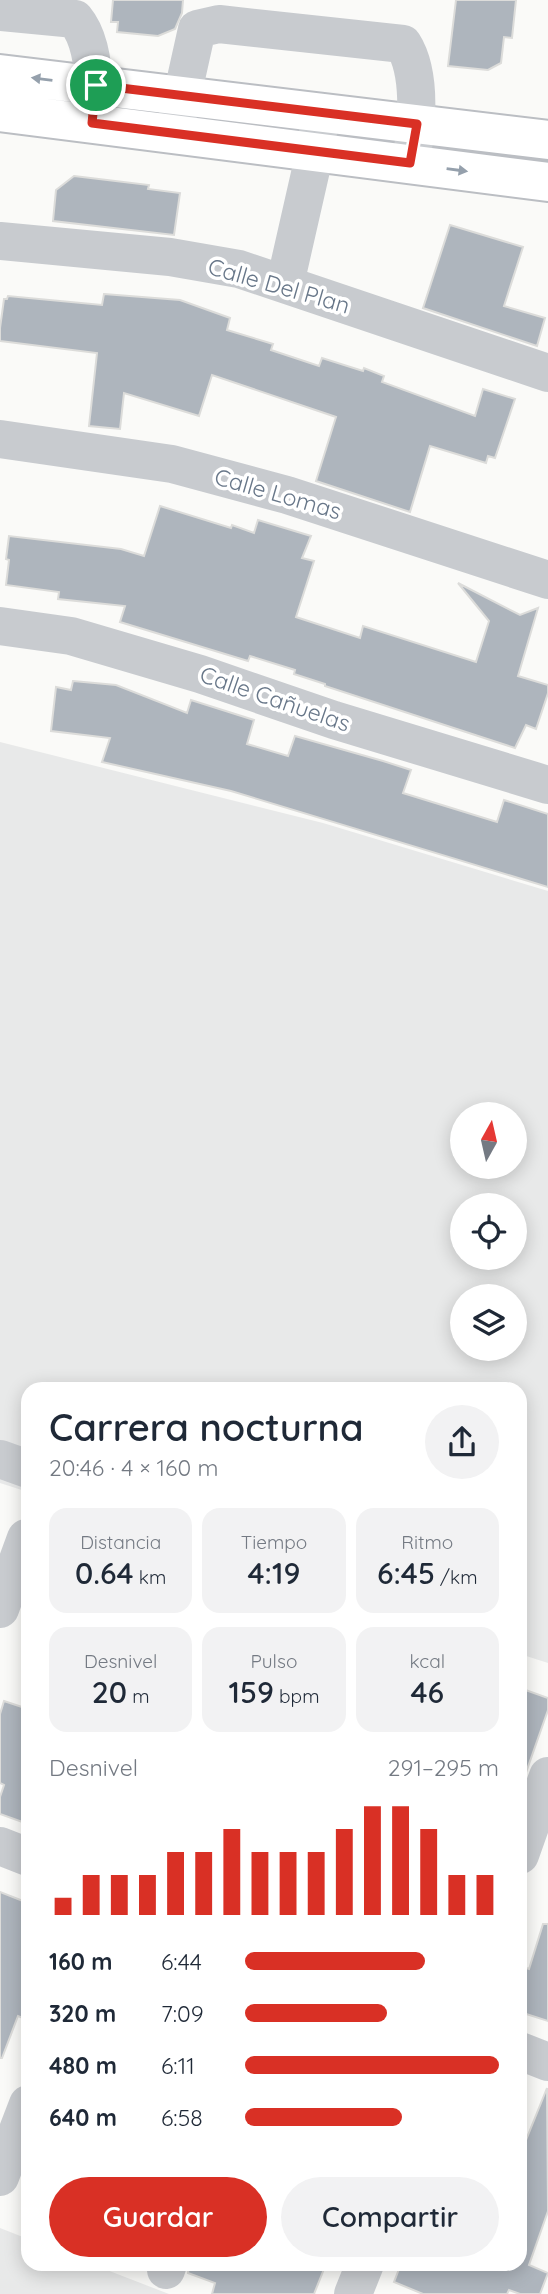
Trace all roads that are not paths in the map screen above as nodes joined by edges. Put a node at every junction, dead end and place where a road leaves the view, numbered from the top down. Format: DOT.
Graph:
graph roads {
  1 [pos="0,12"];
  2 [pos="0,74"];
  3 [pos="96,85"];
  4 [pos="181,96"];
  5 [pos="0,112"];
  6 [pos="320,113"];
  7 [pos="92,123"];
  8 [pos="417,124"];
  9 [pos="174,133"];
  10 [pos="548,141"];
  11 [pos="315,152"];
  12 [pos="410,163"];
  13 [pos="548,182"];
  14 [pos="0,240"];
  15 [pos="285,284"];
  16 [pos="548,373"];
  17 [pos="0,439"];
  18 [pos="548,580"];
  19 [pos="0,626"];
  20 [pos="548,785"];
  21 [pos="0,1459"];
  22 [pos="21,1466"];
  23 [pos="21,1552"];
  24 [pos="0,1609"];
  25 [pos="548,1776"];
  26 [pos="527,1835"];
  27 [pos="0,1846"];
  28 [pos="21,1854"];
  29 [pos="527,2054"];
  30 [pos="548,2062"];
  31 [pos="21,2122"];
  32 [pos="0,2177"];
  33 [pos="362,2271"];
  34 [pos="353,2294"];
  1 -- 3 [label="street"];
  3 -- 2 [label="main road, one-way"];
  3 -- 4 [label="main road"];
  3 -- 7 [label="street"];
  4 -- 6 [label="main road"];
  4 -- 8 [label="street"];
  4 -- 9 [label="street"];
  5 -- 7 [label="main road"];
  6 -- 8 [label="main road"];
  6 -- 11 [label="street"];
  7 -- 9 [label="main road"];
  8 -- 10 [label="main road"];
  8 -- 12 [label="street"];
  9 -- 11 [label="main road"];
  11 -- 12 [label="main road"];
  11 -- 15 [label="street"];
  12 -- 13 [label="main road, one-way"];
  14 -- 15 [label="street, Calle Del Plan"];
  15 -- 16 [label="street, Calle Del Plan"];
  17 -- 18 [label="street, Calle Lomas"];
  19 -- 20 [label="street, Calle Cañuelas"];
  21 -- 22 [label="street"];
  23 -- 24 [label="street"];
  25 -- 26 [label="street"];
  27 -- 28 [label="street"];
  29 -- 30 [label="street"];
  31 -- 32 [label="street"];
  33 -- 34 [label="street"];
}
